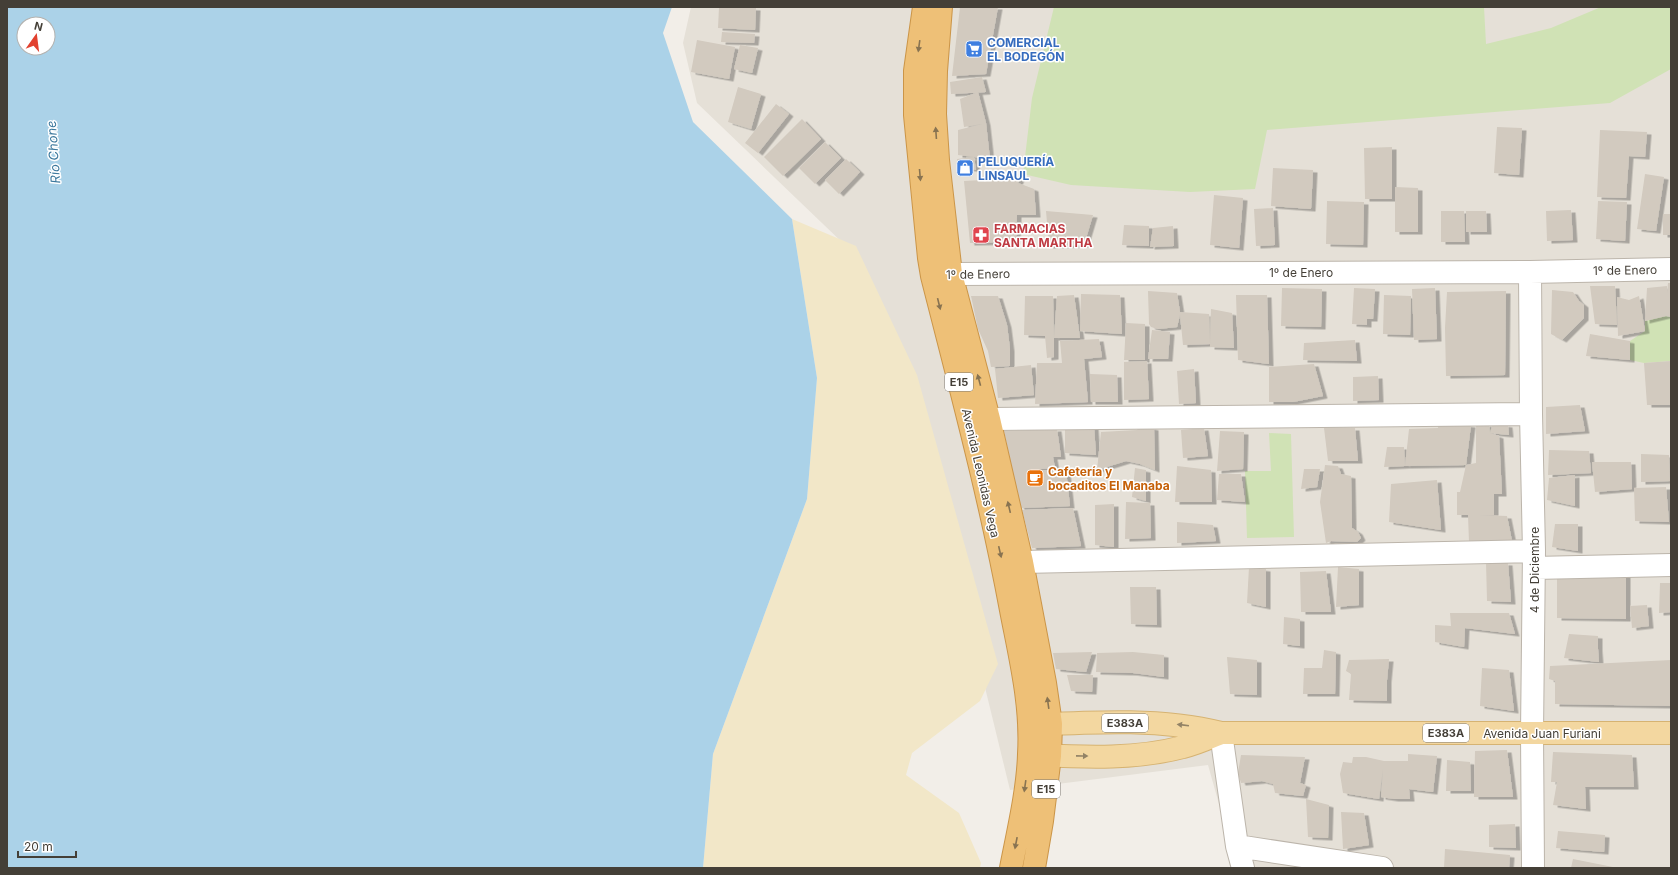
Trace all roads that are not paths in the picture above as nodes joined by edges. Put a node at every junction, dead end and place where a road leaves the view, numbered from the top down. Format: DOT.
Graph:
graph roads {
  1 [pos="924,7"];
  2 [pos="941,7"];
  3 [pos="1671,269"];
  4 [pos="1530,272"];
  5 [pos="942,275"];
  6 [pos="1531,414"];
  7 [pos="989,419"];
  8 [pos="1534,559"];
  9 [pos="1022,562"];
  10 [pos="1671,564"];
  11 [pos="1051,724"];
  12 [pos="1029,725"];
  13 [pos="1221,733"];
  14 [pos="1532,733"];
  15 [pos="1671,733"];
  16 [pos="1040,755"];
  17 [pos="1237,846"];
  18 [pos="1011,868"];
  19 [pos="1034,868"];
  20 [pos="1243,868"];
  21 [pos="1382,868"];
  22 [pos="1533,868"];
  1 -- 5 [label="highway, Avenida Leonidas Vega / E15, one-way"];
  5 -- 2 [label="highway, Avenida Leonidas Vega / E15, one-way"];
  3 -- 4 [label="street, 1º de Enero"];
  4 -- 5 [label="street, 1º de Enero"];
  4 -- 6 [label="street, 4 de Diciembre"];
  7 -- 5 [label="highway, Avenida Leonidas Vega / E15, one-way"];
  5 -- 12 [label="highway, Avenida Leonidas Vega / E15, one-way"];
  6 -- 7 [label="street"];
  6 -- 8 [label="street, 4 de Diciembre"];
  9 -- 7 [label="highway, Avenida Leonidas Vega / E15, one-way"];
  8 -- 9 [label="street"];
  8 -- 10 [label="street"];
  8 -- 14 [label="street, 4 de Diciembre"];
  11 -- 9 [label="highway, Avenida Leonidas Vega / E15, one-way"];
  11 -- 12 [label="main road, Avenida Juan Furiani / E383A"];
  13 -- 11 [label="main road, Avenida Juan Furiani / E383A, one-way"];
  11 -- 16 [label="highway, Avenida Leonidas Vega / E15"];
  12 -- 16 [label="highway, Avenida Leonidas Vega / E15"];
  13 -- 14 [label="main road, Avenida Juan Furiani / E383A"];
  16 -- 13 [label="main road, Avenida Juan Furiani / E383A, one-way"];
  13 -- 17 [label="street"];
  14 -- 15 [label="main road, Avenida Juan Furiani / E383A"];
  14 -- 22 [label="street, 4 de Diciembre"];
  16 -- 18 [label="highway, Avenida Leonidas Vega / E15, one-way"];
  16 -- 19 [label="highway, Avenida Leonidas Vega / E15"];
  17 -- 20 [label="street"];
  17 -- 21 [label="street"];
}
